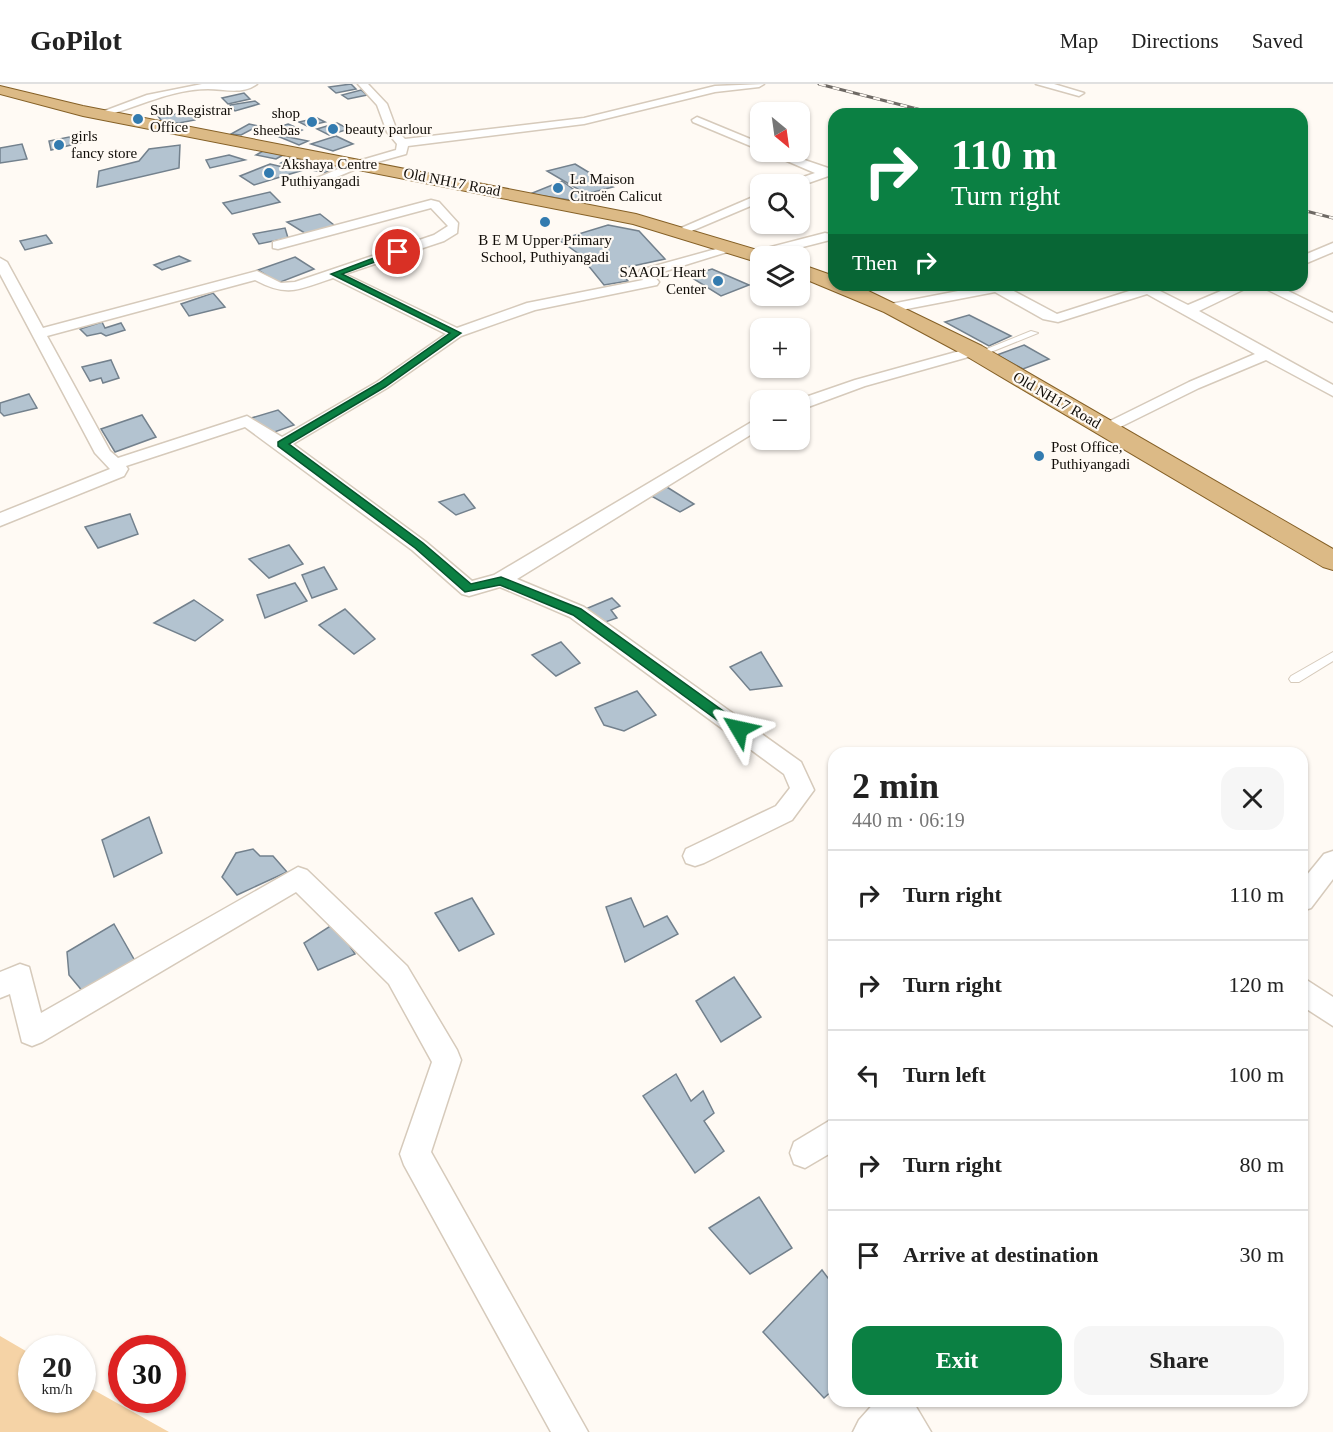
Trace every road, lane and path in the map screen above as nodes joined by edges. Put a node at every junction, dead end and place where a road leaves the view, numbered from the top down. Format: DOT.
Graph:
graph roads {
  1 [pos="252,84"];
  2 [pos="363,84"];
  3 [pos="759,84"];
  4 [pos="1041,84"];
  5 [pos="0,90"];
  6 [pos="1079,93"];
  7 [pos="104,113"];
  8 [pos="697,120"];
  9 [pos="402,143"];
  10 [pos="750,143"];
  11 [pos="801,162"];
  12 [pos="359,164"];
  13 [pos="828,171"];
  14 [pos="828,173"];
  15 [pos="810,178"];
  16 [pos="437,179"];
  17 [pos="309,185"];
  18 [pos="750,202"];
  19 [pos="431,204"];
  20 [pos="678,232"];
  21 [pos="825,237"];
  22 [pos="278,245"];
  23 [pos="793,246"];
  24 [pos="1333,247"];
  25 [pos="734,248"];
  26 [pos="750,253"];
  27 [pos="1308,258"];
  28 [pos="0,262"];
  29 [pos="335,274"];
  30 [pos="810,274"];
  31 [pos="828,281"];
  32 [pos="853,291"];
  33 [pos="982,291"];
  34 [pos="1010,291"];
  35 [pos="1140,291"];
  36 [pos="1158,291"];
  37 [pos="1232,291"];
  38 [pos="1277,291"];
  39 [pos="891,308"];
  40 [pos="1187,311"];
  41 [pos="1333,318"];
  42 [pos="456,333"];
  43 [pos="1034,333"];
  44 [pos="39,334"];
  45 [pos="976,352"];
  46 [pos="1268,354"];
  47 [pos="1333,391"];
  48 [pos="810,401"];
  49 [pos="750,428"];
  50 [pos="1106,429"];
  51 [pos="282,444"];
  52 [pos="116,464"];
  53 [pos="0,520"];
  54 [pos="1333,561"];
  55 [pos="501,580"];
  56 [pos="1333,656"];
  57 [pos="1295,679"];
  58 [pos="695,856"];
  59 [pos="1333,861"];
  60 [pos="1308,892"];
  61 [pos="0,985"];
  62 [pos="1308,994"];
  63 [pos="1333,1013"];
  64 [pos="828,1137"];
  65 [pos="805,1153"];
  66 [pos="903,1413"];
  67 [pos="570,1432"];
  68 [pos="872,1432"];
  1 -- 7 [label="street"];
  2 -- 9 [label="street"];
  3 -- 9 [label="street"];
  4 -- 6 [label="street"];
  5 -- 7 [label="main road, Old NH17 Road"];
  7 -- 12 [label="main road, Old NH17 Road"];
  8 -- 10 [label="street"];
  9 -- 12 [label="street"];
  11 -- 13 [label="street"];
  12 -- 16 [label="main road, Old NH17 Road"];
  12 -- 17 [label="street"];
  14 -- 15 [label="street"];
  16 -- 19 [label="street"];
  16 -- 20 [label="main road, Old NH17 Road"];
  18 -- 20 [label="street"];
  19 -- 22 [label="street"];
  19 -- 29 [label="street"];
  20 -- 25 [label="main road, Old NH17 Road"];
  21 -- 23 [label="street"];
  24 -- 27 [label="street"];
  25 -- 26 [label="main road, Old NH17 Road"];
  25 -- 42 [label="street"];
  28 -- 44 [label="street"];
  29 -- 42 [label="street"];
  29 -- 44 [label="street"];
  30 -- 31 [label="main road"];
  32 -- 39 [label="main road, Old NH17 Road"];
  33 -- 39 [label="street"];
  34 -- 35 [label="street"];
  36 -- 40 [label="street"];
  37 -- 40 [label="street"];
  38 -- 41 [label="street"];
  39 -- 45 [label="main road, Old NH17 Road"];
  40 -- 46 [label="street"];
  42 -- 51 [label="street"];
  43 -- 45 [label="lane"];
  44 -- 52 [label="street"];
  45 -- 48 [label="street"];
  45 -- 50 [label="main road, Old NH17 Road"];
  46 -- 47 [label="street"];
  46 -- 50 [label="street"];
  49 -- 55 [label="street"];
  50 -- 54 [label="main road, Old NH17 Road"];
  51 -- 52 [label="street"];
  51 -- 55 [label="street"];
  52 -- 53 [label="street"];
  55 -- 58 [label="street"];
  56 -- 57 [label="lane"];
  59 -- 60 [label="street"];
  61 -- 67 [label="street"];
  62 -- 63 [label="street"];
  64 -- 65 [label="street"];
  66 -- 68 [label="street"];
}
